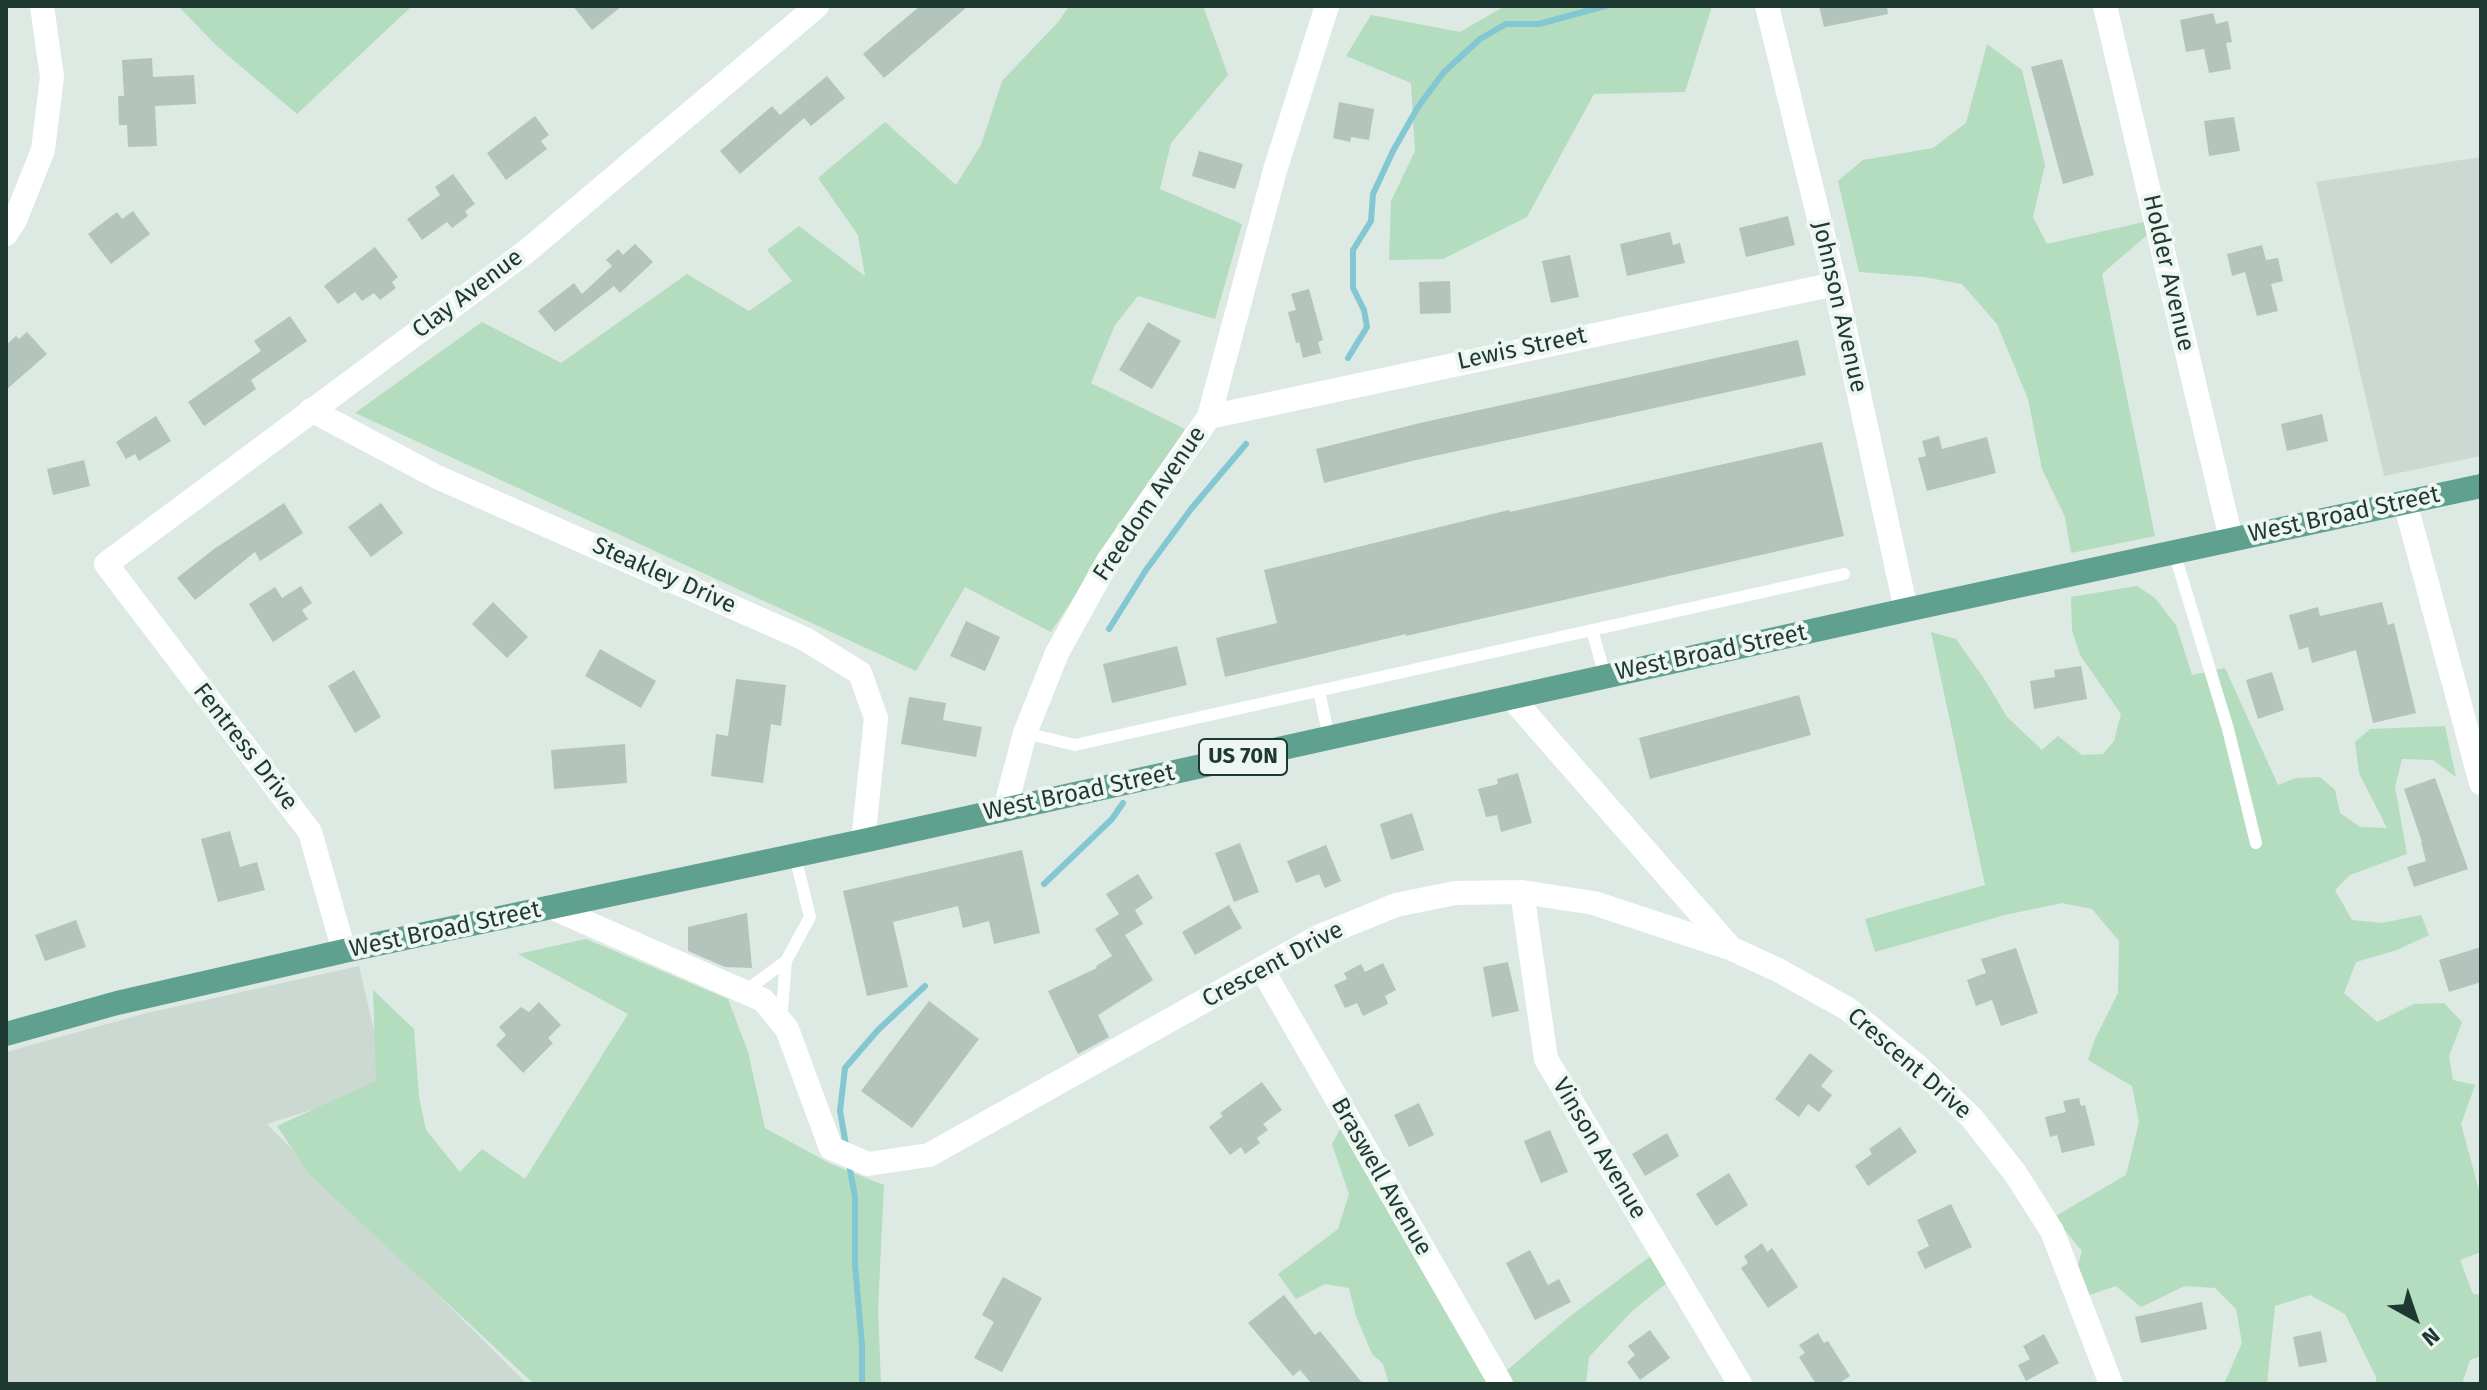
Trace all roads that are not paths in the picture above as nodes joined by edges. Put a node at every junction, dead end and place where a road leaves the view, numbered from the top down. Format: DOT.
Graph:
graph roads {
  1 [pos="42,6"];
  2 [pos="817,6"];
  3 [pos="1327,6"];
  4 [pos="1767,6"];
  5 [pos="2105,6"];
  6 [pos="6,234"];
  7 [pos="1835,284"];
  8 [pos="311,410"];
  9 [pos="1209,417"];
  10 [pos="2481,486"];
  11 [pos="2405,502"];
  12 [pos="2231,539"];
  13 [pos="2174,552"];
  14 [pos="106,564"];
  15 [pos="1844,574"];
  16 [pos="1906,610"];
  17 [pos="1592,630"];
  18 [pos="1605,676"];
  19 [pos="1319,691"];
  20 [pos="1511,697"];
  21 [pos="1025,733"];
  22 [pos="1329,738"];
  23 [pos="2481,783"];
  24 [pos="1005,809"];
  25 [pos="863,841"];
  26 [pos="2256,843"];
  27 [pos="795,856"];
  28 [pos="1522,892"];
  29 [pos="553,908"];
  30 [pos="1730,948"];
  31 [pos="344,951"];
  32 [pos="786,961"];
  33 [pos="1262,969"];
  34 [pos="744,992"];
  35 [pos="781,1021"];
  36 [pos="6,1034"];
  37 [pos="1501,1384"];
  38 [pos="1740,1384"];
  39 [pos="2111,1384"];
  1 -- 6 [label="street"];
  2 -- 8 [label="street, Clay Avenue"];
  3 -- 9 [label="street, Freedom Avenue"];
  4 -- 7 [label="street, Johnson Avenue"];
  5 -- 12 [label="street, Holder Avenue"];
  7 -- 9 [label="street, Lewis Street"];
  7 -- 16 [label="street, Johnson Avenue"];
  8 -- 14 [label="street, Clay Avenue"];
  8 -- 25 [label="street, Steakley Drive"];
  9 -- 21 [label="street, Freedom Avenue"];
  10 -- 11 [label="main road, West Broad Street / US 70N"];
  11 -- 12 [label="main road, West Broad Street / US 70N"];
  11 -- 23 [label="street"];
  12 -- 13 [label="main road, West Broad Street / US 70N"];
  13 -- 16 [label="main road, West Broad Street / US 70N"];
  13 -- 26 [label="lane"];
  14 -- 31 [label="street, Fentress Drive"];
  15 -- 17 [label="lane"];
  16 -- 18 [label="main road, West Broad Street / US 70N"];
  17 -- 18 [label="lane"];
  17 -- 19 [label="lane"];
  18 -- 20 [label="main road, West Broad Street / US 70N"];
  19 -- 21 [label="lane"];
  19 -- 22 [label="lane"];
  20 -- 22 [label="main road, West Broad Street / US 70N"];
  20 -- 30 [label="street"];
  21 -- 24 [label="street, Freedom Avenue"];
  22 -- 24 [label="main road, West Broad Street / US 70N"];
  24 -- 25 [label="main road, West Broad Street / US 70N"];
  25 -- 27 [label="main road, West Broad Street / US 70N"];
  27 -- 29 [label="main road, West Broad Street / US 70N"];
  27 -- 32 [label="lane"];
  28 -- 30 [label="street, Crescent Drive"];
  28 -- 33 [label="street, Crescent Drive"];
  28 -- 38 [label="street, Vinson Avenue"];
  29 -- 31 [label="main road, West Broad Street / US 70N"];
  29 -- 34 [label="street, Crescent Drive"];
  30 -- 39 [label="street, Crescent Drive"];
  31 -- 36 [label="main road, West Broad Street / US 70N"];
  32 -- 34 [label="lane"];
  32 -- 35 [label="lane"];
  33 -- 35 [label="street, Crescent Drive"];
  33 -- 37 [label="street, Braswell Avenue"];
  34 -- 35 [label="street, Crescent Drive"];
}
